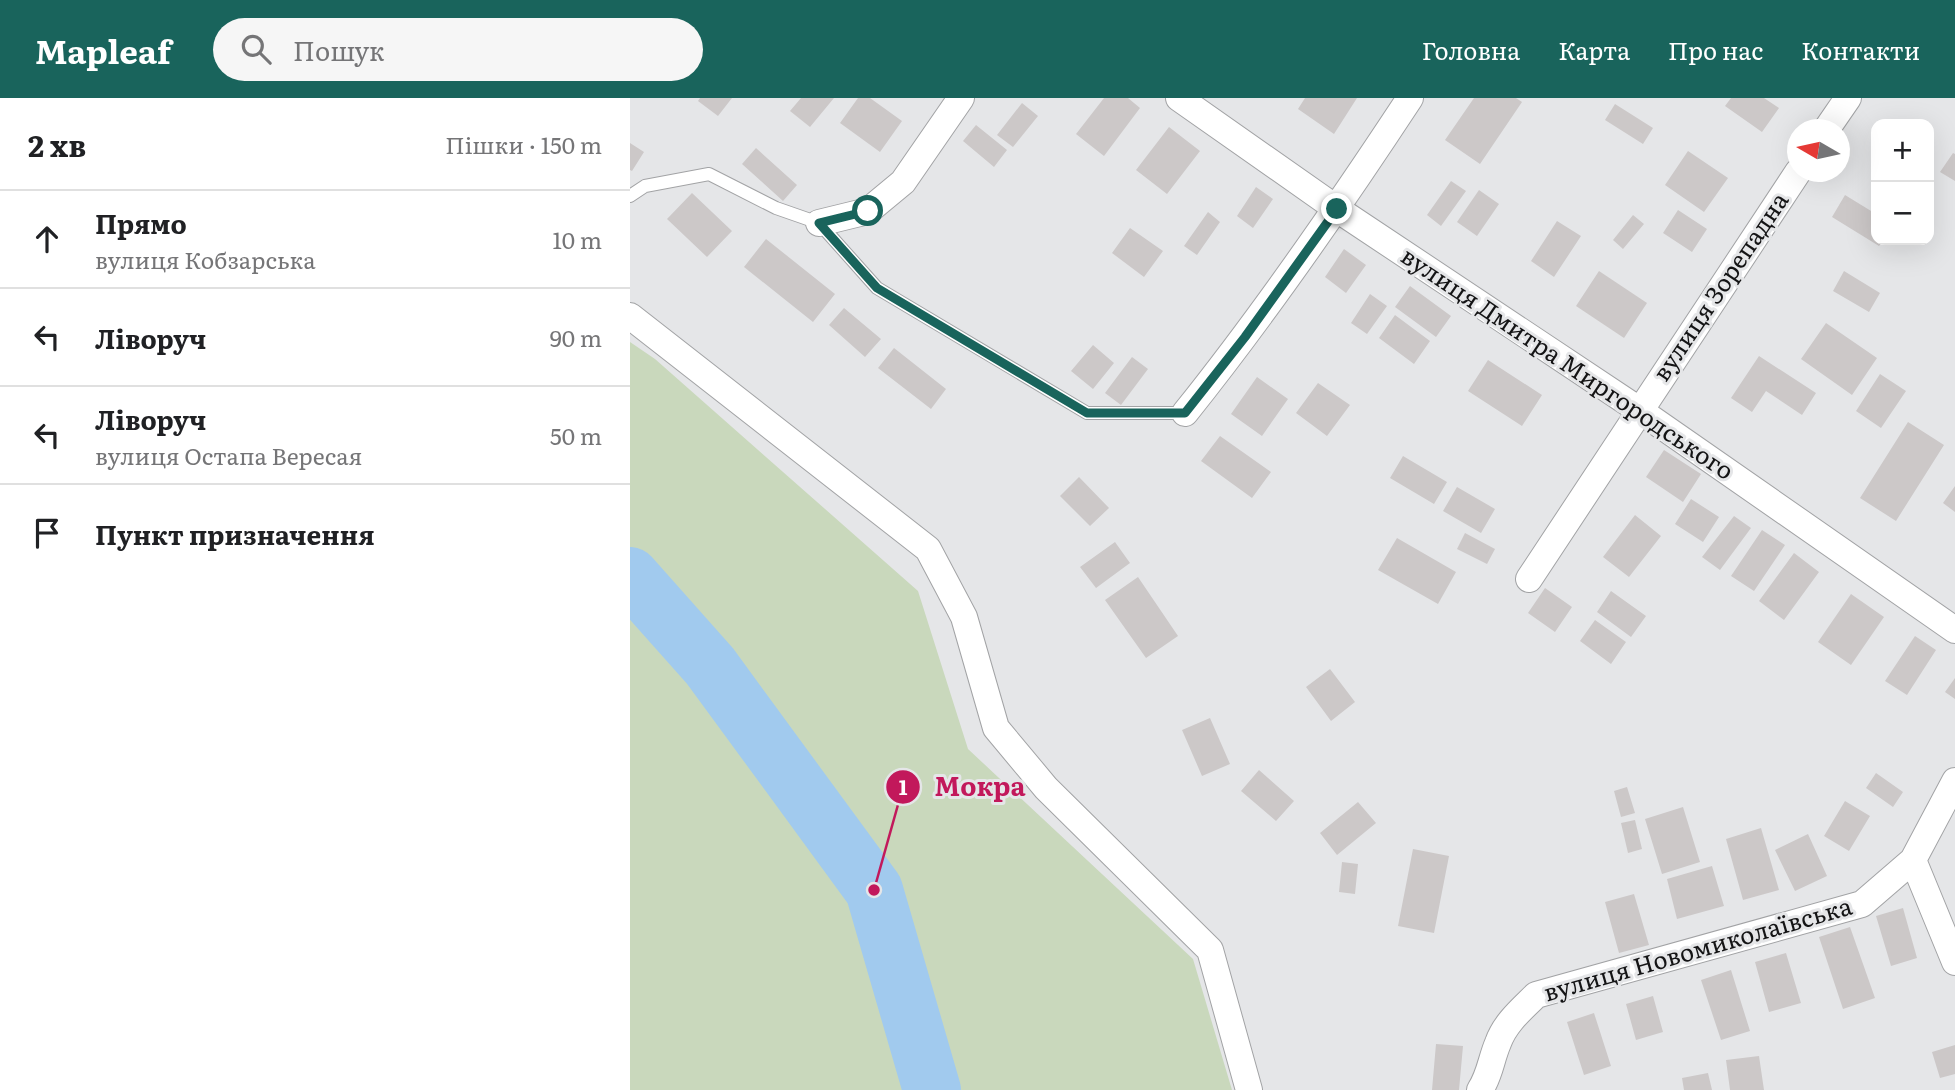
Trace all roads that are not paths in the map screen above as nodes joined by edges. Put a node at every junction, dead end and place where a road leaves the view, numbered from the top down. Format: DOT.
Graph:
graph roads {
  1 [pos="961,98"];
  2 [pos="1179,98"];
  3 [pos="1410,98"];
  4 [pos="1847,98"];
  5 [pos="1833,119"];
  6 [pos="1791,182"];
  7 [pos="630,196"];
  8 [pos="1337,209"];
  9 [pos="819,223"];
  10 [pos="630,316"];
  11 [pos="1639,410"];
  12 [pos="1185,413"];
  13 [pos="1529,579"];
  14 [pos="1955,630"];
  15 [pos="1955,781"];
  16 [pos="1913,860"];
  17 [pos="1955,962"];
  18 [pos="1250,1090"];
  19 [pos="1480,1090"];
  1 -- 9 [label="street"];
  2 -- 8 [label="street, вулиця Дмитра Миргородського"];
  3 -- 8 [label="street"];
  4 -- 5 [label="street"];
  6 -- 11 [label="street, вулиця Зорепадна"];
  7 -- 9 [label="lane"];
  8 -- 11 [label="street, вулиця Дмитра Миргородського"];
  8 -- 12 [label="street"];
  9 -- 12 [label="lane"];
  10 -- 18 [label="street"];
  11 -- 13 [label="street, вулиця Зорепадна"];
  11 -- 14 [label="street, вулиця Дмитра Миргородського"];
  15 -- 16 [label="street"];
  16 -- 17 [label="street"];
  16 -- 19 [label="street, вулиця Новомиколаївська"];
}
